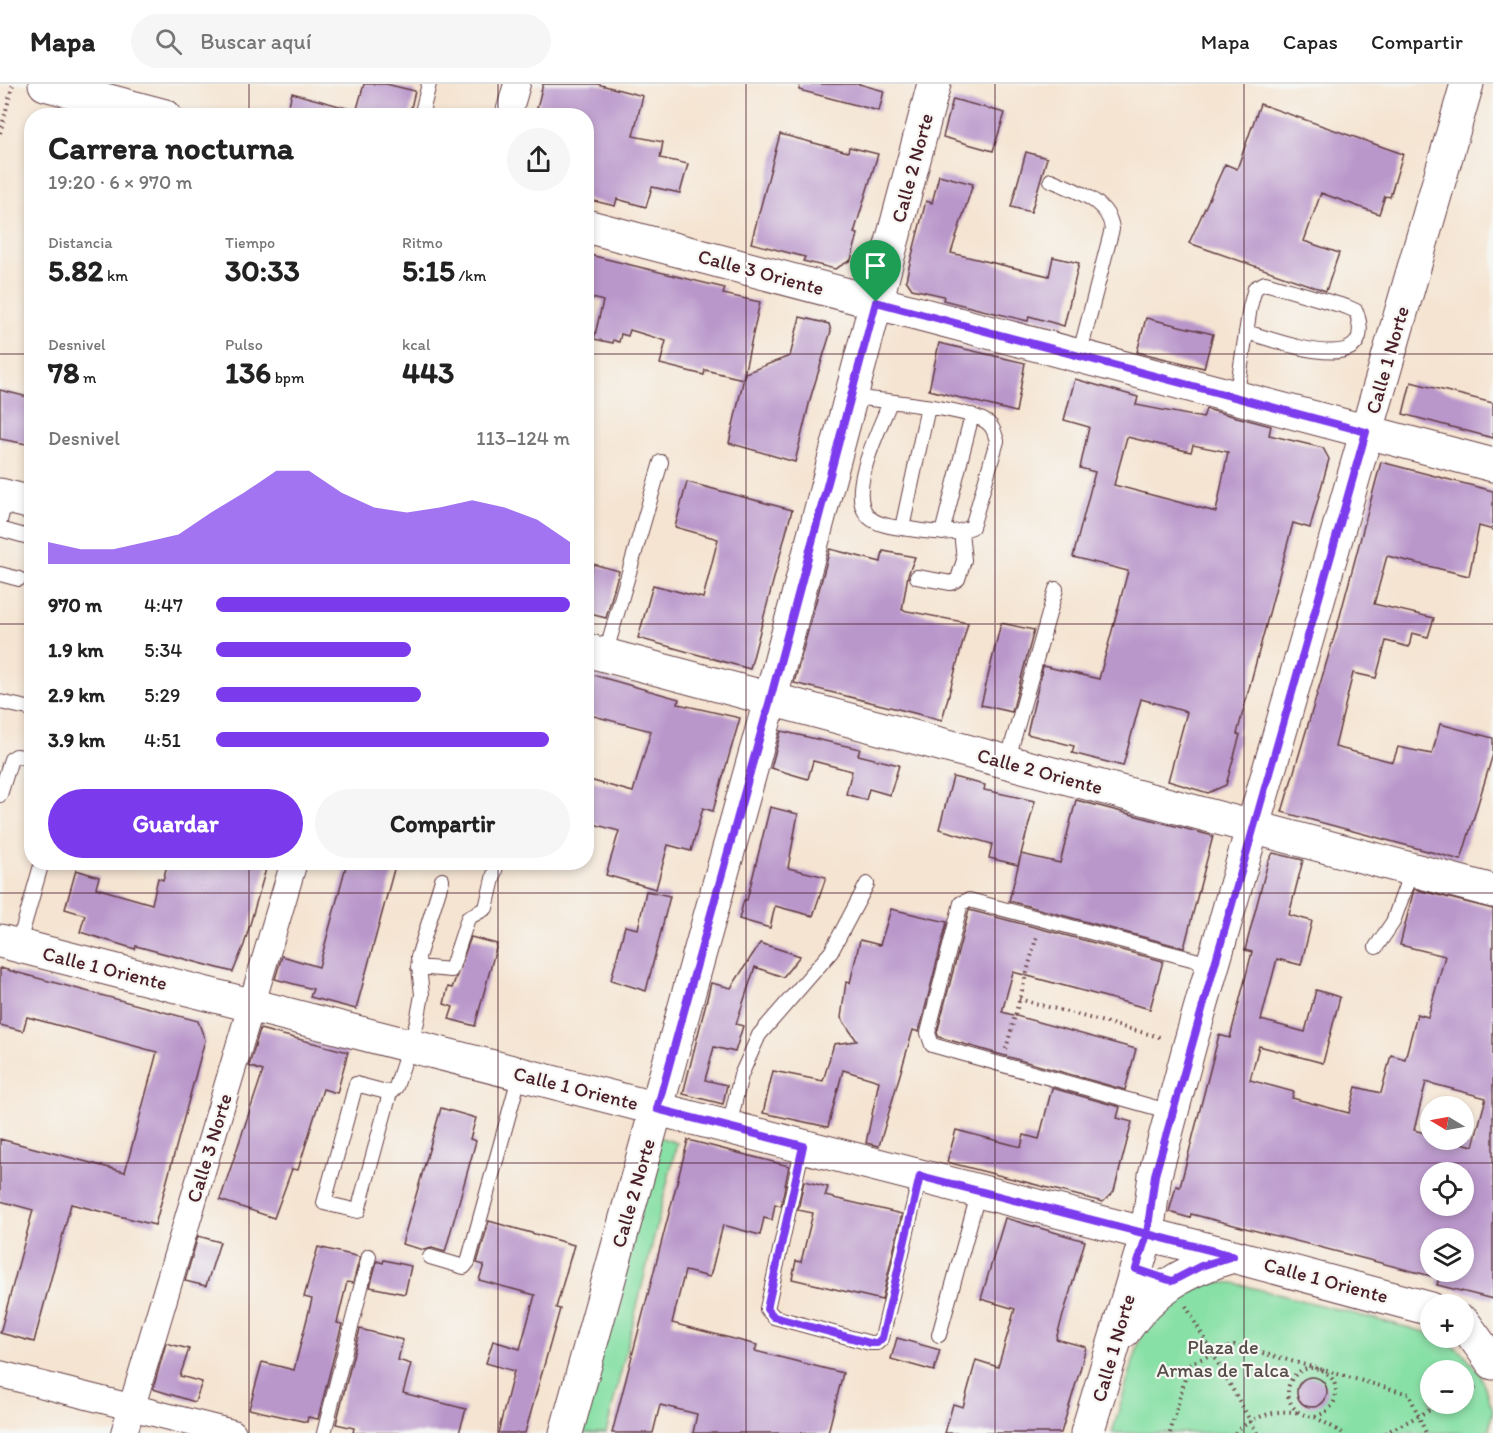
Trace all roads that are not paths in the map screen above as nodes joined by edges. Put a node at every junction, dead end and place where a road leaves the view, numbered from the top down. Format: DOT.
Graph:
graph roads {
  1 [pos="45,84"];
  2 [pos="429,84"];
  3 [pos="517,84"];
  4 [pos="934,84"];
  5 [pos="1463,85"];
  6 [pos="135,108"];
  7 [pos="423,108"];
  8 [pos="510,108"];
  9 [pos="1051,180"];
  10 [pos="594,228"];
  11 [pos="876,302"];
  12 [pos="1246,332"];
  13 [pos="1079,356"];
  14 [pos="851,397"];
  15 [pos="1236,398"];
  16 [pos="890,402"];
  17 [pos="928,407"];
  18 [pos="972,415"];
  19 [pos="1366,432"];
  20 [pos="661,462"];
  21 [pos="1493,465"];
  22 [pos="902,528"];
  23 [pos="0,530"];
  24 [pos="961,532"];
  25 [pos="942,533"];
  26 [pos="24,536"];
  27 [pos="0,574"];
  28 [pos="917,577"];
  29 [pos="19,579"];
  30 [pos="1056,589"];
  31 [pos="596,653"];
  32 [pos="770,700"];
  33 [pos="0,702"];
  34 [pos="24,707"];
  35 [pos="24,757"];
  36 [pos="1007,762"];
  37 [pos="0,795"];
  38 [pos="1252,826"];
  39 [pos="1412,869"];
  40 [pos="39,870"];
  41 [pos="292,870"];
  42 [pos="495,870"];
  43 [pos="442,880"];
  44 [pos="867,884"];
  45 [pos="1493,891"];
  46 [pos="9,944"];
  47 [pos="1376,947"];
  48 [pos="1214,966"];
  49 [pos="418,967"];
  50 [pos="252,1006"];
  51 [pos="410,1046"];
  52 [pos="520,1074"];
  53 [pos="390,1093"];
  54 [pos="657,1109"];
  55 [pos="1171,1112"];
  56 [pos="729,1127"];
  57 [pos="803,1146"];
  58 [pos="920,1176"];
  59 [pos="979,1191"];
  60 [pos="1147,1234"];
  61 [pos="369,1256"];
  62 [pos="1233,1256"];
  63 [pos="430,1257"];
  64 [pos="1420,1306"];
  65 [pos="1474,1320"];
  66 [pos="1493,1325"];
  67 [pos="1474,1334"];
  68 [pos="939,1335"];
  69 [pos="1114,1344"];
  70 [pos="0,1374"];
  71 [pos="1485,1375"];
  72 [pos="132,1408"];
  73 [pos="124,1433"];
  74 [pos="233,1433"];
  75 [pos="324,1433"];
  76 [pos="566,1433"];
  77 [pos="1087,1433"];
  1 -- 6 [label="main road"];
  2 -- 7 [label="lane"];
  3 -- 8 [label="street"];
  4 -- 11 [label="main road, Calle 2 Norte"];
  5 -- 19 [label="main road, Calle 1 Norte"];
  9 -- 13 [label="lane"];
  10 -- 11 [label="main road, Calle 3 Oriente"];
  11 -- 13 [label="main road, Calle 3 Oriente"];
  11 -- 14 [label="main road, Calle 2 Norte"];
  12 -- 12 [label="lane"];
  12 -- 15 [label="lane"];
  13 -- 15 [label="main road, Calle 3 Oriente"];
  14 -- 16 [label="lane"];
  14 -- 32 [label="main road, Calle 2 Norte"];
  15 -- 19 [label="main road, Calle 3 Oriente"];
  16 -- 17 [label="lane"];
  16 -- 22 [label="lane"];
  17 -- 18 [label="lane"];
  17 -- 22 [label="lane"];
  18 -- 24 [label="lane"];
  18 -- 25 [label="lane"];
  19 -- 21 [label="main road, Calle 3 Oriente"];
  19 -- 38 [label="main road, Calle 1 Norte"];
  20 -- 31 [label="lane"];
  22 -- 25 [label="lane"];
  23 -- 26 [label="lane"];
  24 -- 25 [label="lane"];
  24 -- 28 [label="lane"];
  27 -- 29 [label="lane"];
  30 -- 36 [label="lane"];
  31 -- 32 [label="main road, Calle 2 Oriente"];
  32 -- 36 [label="main road, Calle 2 Oriente"];
  32 -- 54 [label="main road, Calle 2 Norte"];
  33 -- 34 [label="lane"];
  35 -- 37 [label="lane"];
  36 -- 38 [label="main road, Calle 2 Oriente"];
  38 -- 39 [label="main road, Calle 2 Oriente"];
  38 -- 48 [label="main road, Calle 1 Norte"];
  39 -- 45 [label="main road, Calle 2 Oriente"];
  39 -- 47 [label="lane"];
  40 -- 46 [label="lane"];
  41 -- 50 [label="street, Calle 3 Norte"];
  42 -- 49 [label="lane"];
  43 -- 49 [label="lane"];
  44 -- 56 [label="lane"];
  46 -- 50 [label="main road, Calle 1 Oriente"];
  48 -- 55 [label="main road, Calle 1 Norte"];
  48 -- 55 [label="lane"];
  49 -- 51 [label="lane"];
  50 -- 51 [label="main road, Calle 1 Oriente"];
  50 -- 72 [label="street, Calle 3 Norte"];
  51 -- 52 [label="main road, Calle 1 Oriente"];
  51 -- 53 [label="lane"];
  52 -- 54 [label="main road, Calle 1 Oriente"];
  52 -- 63 [label="lane"];
  53 -- 53 [label="lane"];
  54 -- 56 [label="main road, Calle 1 Oriente"];
  54 -- 76 [label="main road, Calle 2 Norte"];
  55 -- 60 [label="main road, Calle 1 Norte"];
  56 -- 57 [label="main road, Calle 1 Oriente"];
  57 -- 58 [label="main road, Calle 1 Oriente"];
  57 -- 58 [label="lane"];
  58 -- 59 [label="main road, Calle 1 Oriente"];
  59 -- 60 [label="main road, Calle 1 Oriente"];
  59 -- 68 [label="lane"];
  60 -- 62 [label="main road, Calle 1 Oriente"];
  60 -- 69 [label="main road, Calle 1 Norte"];
  61 -- 75 [label="lane"];
  62 -- 64 [label="main road, Calle 1 Oriente"];
  62 -- 69 [label="main road"];
  65 -- 66 [label="main road"];
  67 -- 71 [label="main road"];
  69 -- 77 [label="main road, Calle 1 Norte"];
  70 -- 72 [label="street"];
  72 -- 73 [label="street, Calle 3 Norte"];
  72 -- 74 [label="street"];
}
